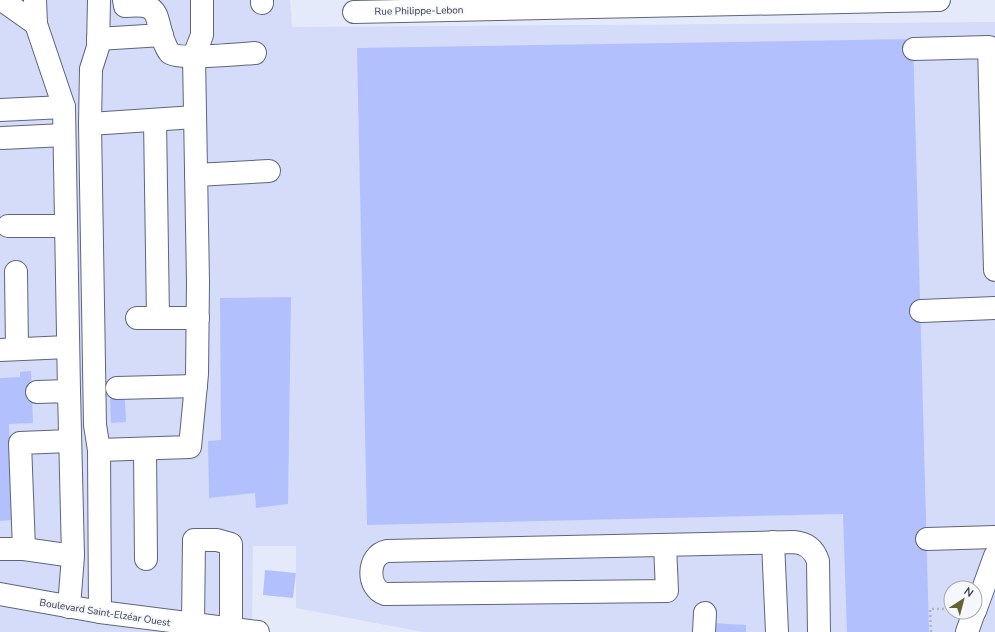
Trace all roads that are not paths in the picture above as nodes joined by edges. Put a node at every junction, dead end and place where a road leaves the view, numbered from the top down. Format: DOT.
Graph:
graph roads {
  1 [pos="2,0"];
  2 [pos="36,0"];
  3 [pos="202,0"];
  4 [pos="939,0"];
  5 [pos="124,3"];
  6 [pos="648,3"];
  7 [pos="99,4"];
  8 [pos="548,4"];
  9 [pos="354,12"];
  10 [pos="36,24"];
  11 [pos="162,35"];
  12 [pos="98,39"];
  13 [pos="914,49"];
  14 [pos="255,53"];
  15 [pos="194,56"];
  16 [pos="64,107"];
  17 [pos="0,110"];
  18 [pos="196,117"];
  19 [pos="155,120"];
  20 [pos="90,124"];
  21 [pos="64,135"];
  22 [pos="2,138"];
  23 [pos="268,172"];
  24 [pos="196,175"];
  25 [pos="8,226"];
  26 [pos="66,226"];
  27 [pos="995,270"];
  28 [pos="16,272"];
  29 [pos="995,308"];
  30 [pos="921,311"];
  31 [pos="198,318"];
  32 [pos="68,347"];
  33 [pos="8,349"];
  34 [pos="196,386"];
  35 [pos="117,388"];
  36 [pos="69,391"];
  37 [pos="37,392"];
  38 [pos="70,441"];
  39 [pos="145,449"];
  40 [pos="100,450"];
  41 [pos="995,537"];
  42 [pos="927,539"];
  43 [pos="773,542"];
  44 [pos="665,545"];
  45 [pos="0,549"];
  46 [pos="24,549"];
  47 [pos="73,556"];
  48 [pos="995,556"];
  49 [pos="146,559"];
  50 [pos="983,589"];
  51 [pos="0,594"];
  52 [pos="69,607"];
  53 [pos="100,612"];
  54 [pos="972,620"];
  55 [pos="193,624"];
  56 [pos="231,629"];
  57 [pos="258,632"];
  58 [pos="777,632"];
  59 [pos="819,632"];
  60 [pos="967,632"];
  1 -- 10 [label="street"];
  2 -- 10 [label="street"];
  3 -- 15 [label="street"];
  4 -- 6 [label="street, Rue Philippe-Lebon"];
  5 -- 7 [label="street"];
  5 -- 11 [label="street"];
  6 -- 8 [label="street, Rue Philippe-Lebon"];
  7 -- 12 [label="street"];
  8 -- 9 [label="street, Rue Philippe-Lebon"];
  10 -- 16 [label="street"];
  11 -- 12 [label="street"];
  11 -- 15 [label="street"];
  12 -- 20 [label="street"];
  13 -- 27 [label="street"];
  14 -- 15 [label="street"];
  15 -- 18 [label="street"];
  16 -- 17 [label="street"];
  16 -- 21 [label="street"];
  18 -- 19 [label="street"];
  18 -- 24 [label="street"];
  19 -- 20 [label="street"];
  19 -- 31 [label="street"];
  20 -- 40 [label="street"];
  21 -- 22 [label="street"];
  21 -- 26 [label="street"];
  23 -- 24 [label="street"];
  24 -- 31 [label="street"];
  25 -- 26 [label="street"];
  26 -- 32 [label="street"];
  28 -- 33 [label="street"];
  29 -- 30 [label="street"];
  31 -- 34 [label="street"];
  32 -- 33 [label="street"];
  32 -- 36 [label="street"];
  34 -- 35 [label="street"];
  34 -- 39 [label="street"];
  36 -- 37 [label="street"];
  36 -- 38 [label="street"];
  38 -- 46 [label="street"];
  38 -- 47 [label="street"];
  39 -- 40 [label="street"];
  39 -- 49 [label="street"];
  40 -- 53 [label="street"];
  41 -- 42 [label="street"];
  43 -- 44 [label="street"];
  43 -- 58 [label="street"];
  43 -- 59 [label="street"];
  44 -- 44 [label="street"];
  45 -- 46 [label="street"];
  46 -- 47 [label="street"];
  47 -- 52 [label="street"];
  48 -- 50 [label="street"];
  51 -- 52 [label="street, Boulevard Saint-Elzéar Ouest"];
  52 -- 53 [label="street, Boulevard Saint-Elzéar Ouest"];
  53 -- 55 [label="street, Boulevard Saint-Elzéar Ouest"];
  54 -- 60 [label="street"];
  55 -- 56 [label="street, Boulevard Saint-Elzéar Ouest"];
  55 -- 56 [label="street"];
  56 -- 57 [label="street, Boulevard Saint-Elzéar Ouest"];
}
